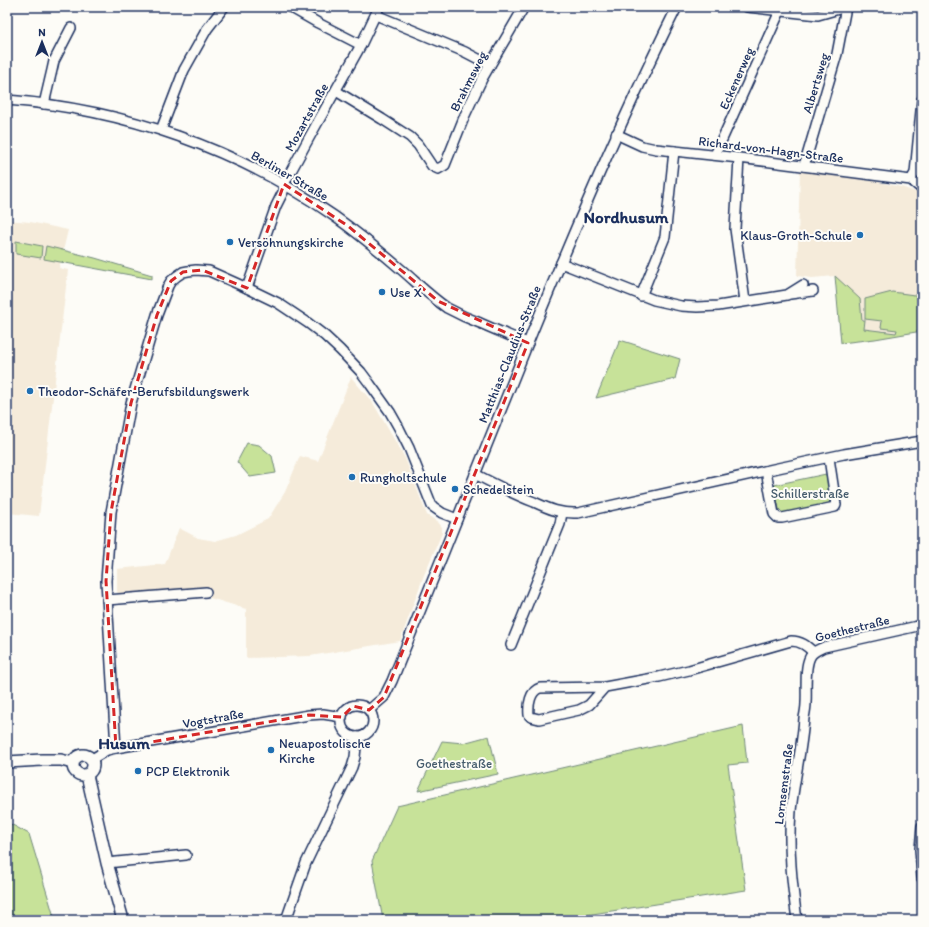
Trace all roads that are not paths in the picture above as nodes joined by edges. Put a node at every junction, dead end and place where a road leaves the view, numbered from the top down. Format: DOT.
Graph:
graph roads {
  1 [pos="224,7"];
  2 [pos="290,7"];
  3 [pos="524,7"];
  4 [pos="677,7"];
  5 [pos="747,7"];
  6 [pos="846,7"];
  7 [pos="377,11"];
  8 [pos="780,11"];
  9 [pos="71,28"];
  10 [pos="361,45"];
  11 [pos="490,65"];
  12 [pos="336,91"];
  13 [pos="7,100"];
  14 [pos="922,100"];
  15 [pos="44,104"];
  16 [pos="161,130"];
  17 [pos="616,134"];
  18 [pos="674,151"];
  19 [pos="715,155"];
  20 [pos="739,158"];
  21 [pos="804,166"];
  22 [pos="911,180"];
  23 [pos="284,184"];
  24 [pos="922,189"];
  25 [pos="561,263"];
  26 [pos="802,284"];
  27 [pos="247,288"];
  28 [pos="812,291"];
  29 [pos="787,295"];
  30 [pos="642,296"];
  31 [pos="745,301"];
  32 [pos="528,343"];
  33 [pos="922,441"];
  34 [pos="829,458"];
  35 [pos="766,471"];
  36 [pos="474,474"];
  37 [pos="562,513"];
  38 [pos="457,518"];
  39 [pos="206,592"];
  40 [pos="108,600"];
  41 [pos="922,625"];
  42 [pos="512,645"];
  43 [pos="813,652"];
  44 [pos="605,687"];
  45 [pos="369,710"];
  46 [pos="342,718"];
  47 [pos="357,737"];
  48 [pos="116,748"];
  49 [pos="92,759"];
  50 [pos="7,762"];
  51 [pos="73,763"];
  52 [pos="88,775"];
  53 [pos="922,826"];
  54 [pos="186,855"];
  55 [pos="107,863"];
  56 [pos="922,878"];
  57 [pos="123,920"];
  58 [pos="286,920"];
  59 [pos="797,920"];
  1 -- 16 [label="street"];
  2 -- 10 [label="street"];
  3 -- 11 [label="street, Brahmsweg"];
  4 -- 17 [label="street, Matthias-Claudius-Straße"];
  5 -- 8 [label="street"];
  6 -- 8 [label="street"];
  6 -- 21 [label="street, Albertsweg"];
  7 -- 10 [label="street, Mozartstraße"];
  7 -- 11 [label="street"];
  8 -- 19 [label="street, Eckenerweg"];
  9 -- 15 [label="street"];
  10 -- 12 [label="street, Mozartstraße"];
  11 -- 12 [label="street, Brahmsweg"];
  12 -- 23 [label="street, Mozartstraße"];
  13 -- 15 [label="street, Berliner Straße"];
  14 -- 22 [label="street"];
  15 -- 16 [label="street, Berliner Straße"];
  16 -- 23 [label="street, Berliner Straße"];
  17 -- 18 [label="street, Richard-von-Hagn-Straße"];
  17 -- 25 [label="street, Matthias-Claudius-Straße"];
  18 -- 19 [label="street, Richard-von-Hagn-Straße"];
  18 -- 30 [label="street"];
  19 -- 20 [label="street, Richard-von-Hagn-Straße"];
  20 -- 21 [label="street, Richard-von-Hagn-Straße"];
  20 -- 31 [label="street"];
  21 -- 22 [label="street, Richard-von-Hagn-Straße"];
  22 -- 24 [label="street"];
  23 -- 27 [label="street, Mozartstraße"];
  23 -- 32 [label="street, Berliner Straße"];
  25 -- 30 [label="street"];
  25 -- 32 [label="street, Matthias-Claudius-Straße"];
  26 -- 29 [label="street"];
  27 -- 38 [label="street"];
  27 -- 40 [label="street"];
  28 -- 29 [label="street"];
  29 -- 31 [label="street"];
  30 -- 31 [label="street"];
  32 -- 36 [label="street, Matthias-Claudius-Straße"];
  33 -- 34 [label="street"];
  34 -- 35 [label="street"];
  34 -- 35 [label="street"];
  35 -- 37 [label="street"];
  36 -- 37 [label="street"];
  36 -- 38 [label="street, Matthias-Claudius-Straße"];
  37 -- 42 [label="street"];
  38 -- 45 [label="street, Matthias-Claudius-Straße"];
  39 -- 40 [label="street"];
  40 -- 48 [label="street"];
  41 -- 43 [label="street, Goethestraße"];
  43 -- 44 [label="street, Goethestraße"];
  43 -- 59 [label="street, Lornsenstraße"];
  44 -- 44 [label="street, Goethestraße"];
  45 -- 46 [label="street"];
  45 -- 47 [label="street"];
  46 -- 47 [label="street"];
  46 -- 48 [label="street, Vogtstraße"];
  47 -- 58 [label="street"];
  48 -- 49 [label="street, Vogtstraße"];
  49 -- 51 [label="main road"];
  49 -- 52 [label="main road"];
  50 -- 51 [label="main road"];
  51 -- 52 [label="main road"];
  52 -- 55 [label="main road"];
  53 -- 56 [label="street"];
  54 -- 55 [label="street"];
  55 -- 57 [label="main road"];
}
